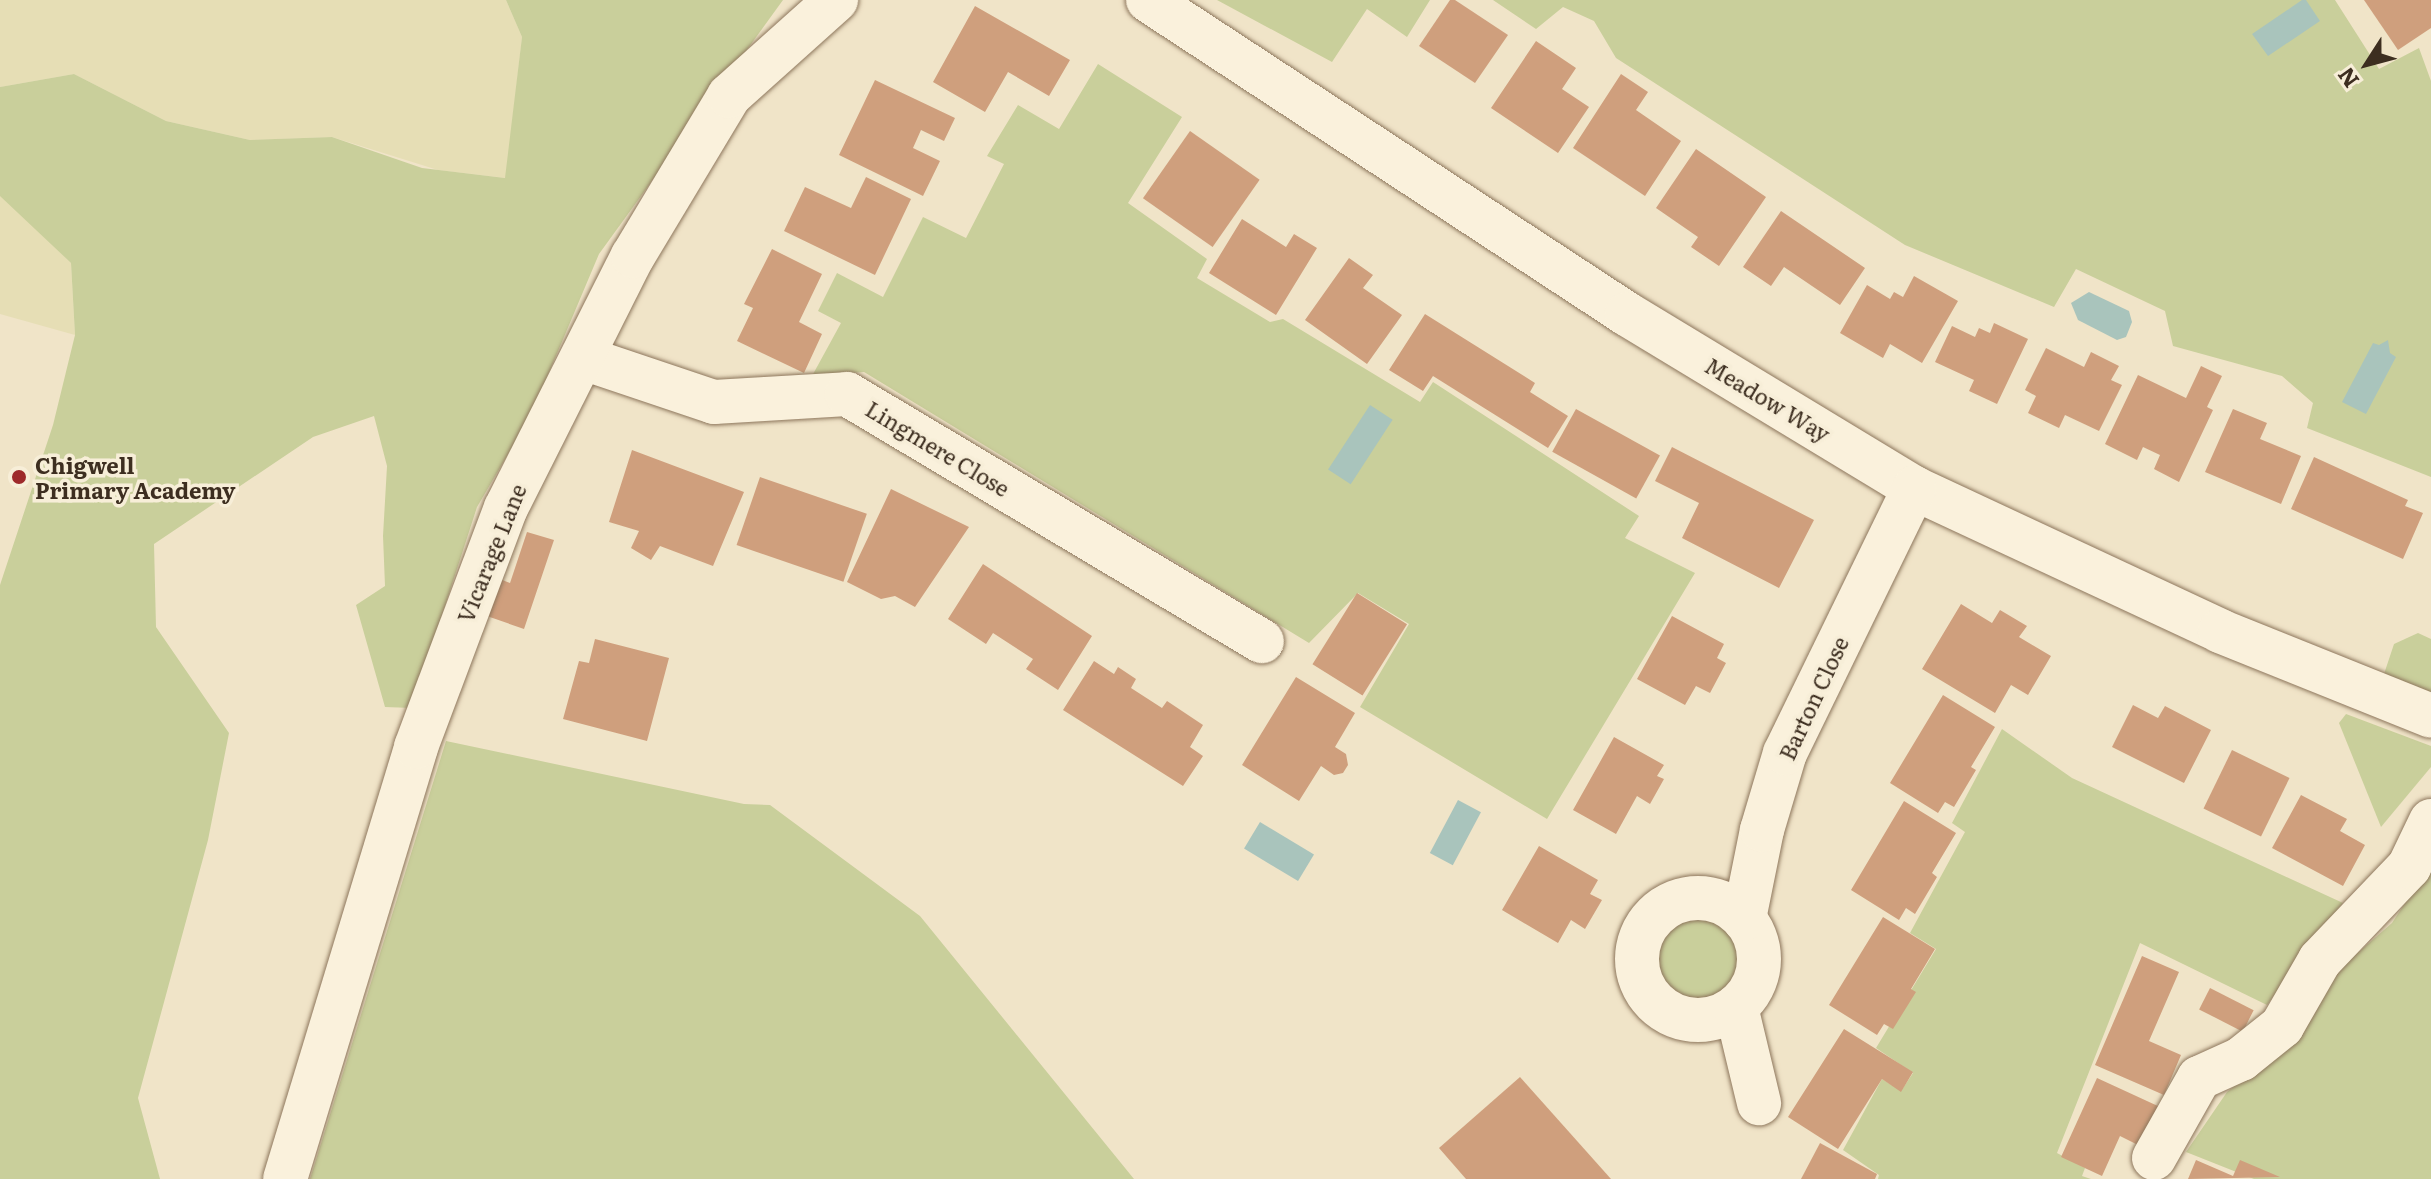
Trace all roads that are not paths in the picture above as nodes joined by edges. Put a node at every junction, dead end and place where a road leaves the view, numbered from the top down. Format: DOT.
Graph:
graph roads {
  1 [pos="836,0"];
  2 [pos="1148,0"];
  3 [pos="583,358"];
  4 [pos="1914,488"];
  5 [pos="1262,641"];
  6 [pos="2431,716"];
  7 [pos="2431,821"];
  8 [pos="1744,919"];
  9 [pos="1736,1007"];
  10 [pos="1759,1103"];
  11 [pos="2154,1158"];
  12 [pos="285,1179"];
  1 -- 3 [label="street, Vicarage Lane"];
  2 -- 4 [label="street, Meadow Way"];
  3 -- 5 [label="street, Lingmere Close"];
  3 -- 12 [label="street, Vicarage Lane"];
  4 -- 6 [label="street, Meadow Way"];
  4 -- 8 [label="street, Barton Close"];
  7 -- 11 [label="street"];
  8 -- 9 [label="street"];
  8 -- 9 [label="street"];
  9 -- 10 [label="street"];
}
